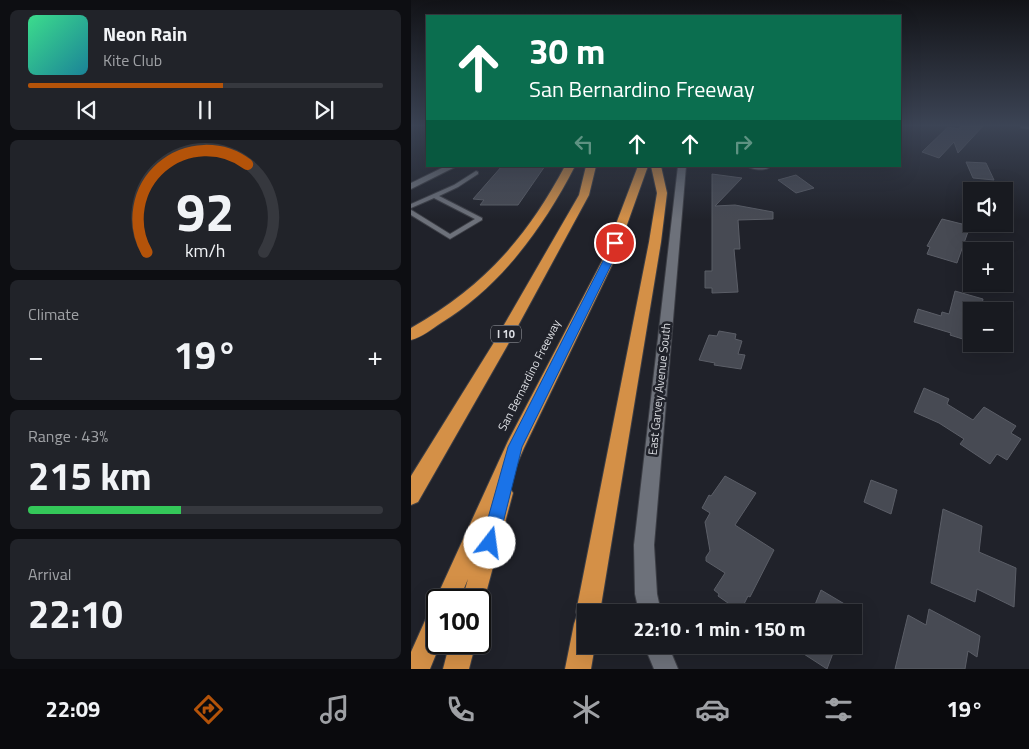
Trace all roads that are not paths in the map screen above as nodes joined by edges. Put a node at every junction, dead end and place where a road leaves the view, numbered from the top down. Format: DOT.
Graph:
graph roads {
  1 [pos="451,167"];
  2 [pos="569,167"];
  3 [pos="591,167"];
  4 [pos="643,167"];
  5 [pos="656,167"];
  6 [pos="682,167"];
  7 [pos="476,173"];
  8 [pos="411,186"];
  9 [pos="434,196"];
  10 [pos="411,206"];
  11 [pos="411,212"];
  12 [pos="411,335"];
  13 [pos="515,447"];
  14 [pos="411,495"];
  15 [pos="452,589"];
  16 [pos="477,589"];
  17 [pos="589,604"];
  18 [pos="648,604"];
  19 [pos="426,648"];
  20 [pos="460,654"];
  21 [pos="581,654"];
  22 [pos="660,654"];
  23 [pos="417,669"];
  24 [pos="456,669"];
  25 [pos="578,669"];
  26 [pos="666,669"];
  1 -- 8 [label="street"];
  2 -- 12 [label="highway"];
  3 -- 14 [label="highway, I 10"];
  4 -- 13 [label="highway, San Bernardino Freeway"];
  5 -- 17 [label="highway"];
  6 -- 18 [label="street, East Garvey Avenue South"];
  7 -- 9 [label="lane"];
  9 -- 10 [label="lane"];
  9 -- 11 [label="lane"];
  13 -- 15 [label="highway, San Bernardino Freeway"];
  13 -- 16 [label="highway"];
  19 -- 23 [label="highway"];
  20 -- 24 [label="highway"];
  21 -- 25 [label="highway"];
  22 -- 26 [label="street"];
}
